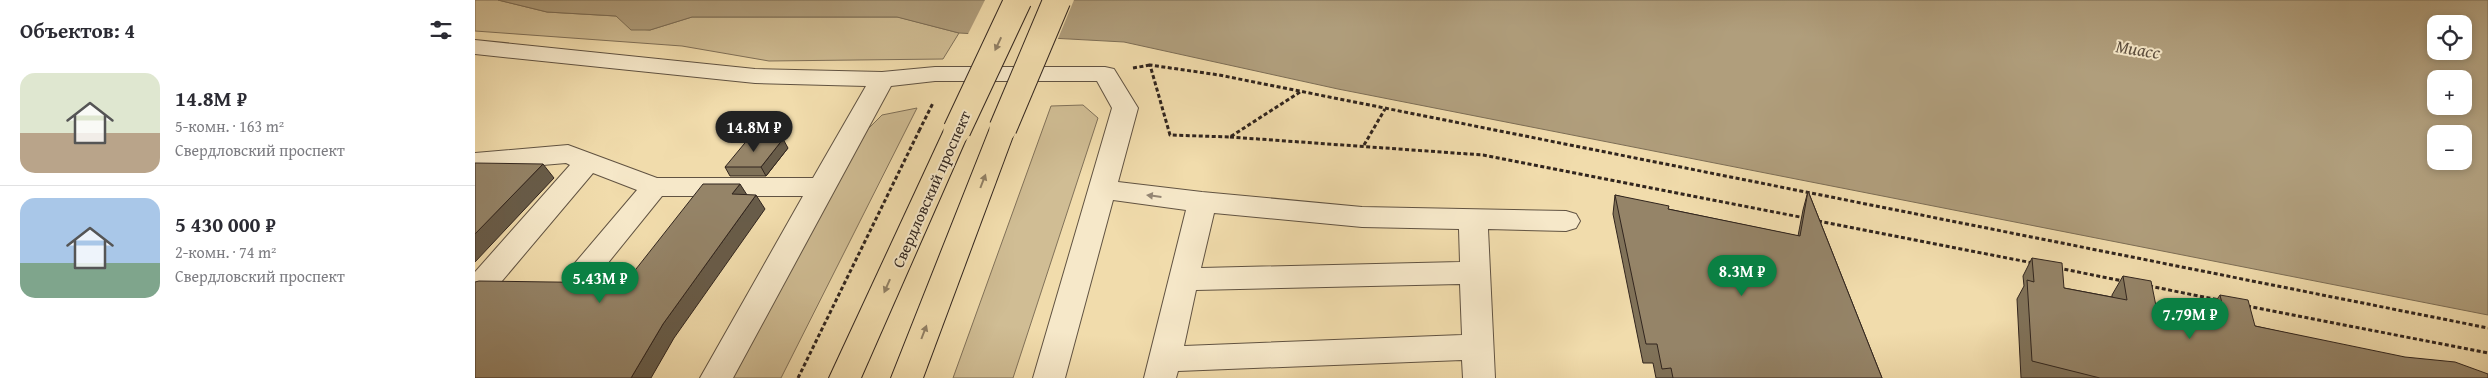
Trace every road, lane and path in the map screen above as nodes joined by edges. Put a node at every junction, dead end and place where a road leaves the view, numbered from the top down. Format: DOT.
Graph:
graph roads {
  1 [pos="1018,0"];
  2 [pos="1057,0"];
  3 [pos="475,47"];
  4 [pos="882,79"];
  5 [pos="1300,92"];
  6 [pos="1385,109"];
  7 [pos="919,131"];
  8 [pos="1230,137"];
  9 [pos="1364,145"];
  10 [pos="475,162"];
  11 [pos="588,162"];
  12 [pos="655,187"];
  13 [pos="822,187"];
  14 [pos="1102,189"];
  15 [pos="1202,202"];
  16 [pos="1473,219"];
  17 [pos="1566,221"];
  18 [pos="2039,265"];
  19 [pos="2049,267"];
  20 [pos="585,271"];
  21 [pos="1475,273"];
  22 [pos="1184,279"];
  23 [pos="2127,282"];
  24 [pos="480,286"];
  25 [pos="2146,286"];
  26 [pos="2225,301"];
  27 [pos="2244,305"];
  28 [pos="2488,328"];
  29 [pos="1477,347"];
  30 [pos="2488,353"];
  31 [pos="1163,368"];
  32 [pos="715,378"];
  33 [pos="798,378"];
  34 [pos="845,378"];
  35 [pos="907,378"];
  36 [pos="1049,378"];
  37 [pos="1479,378"];
  1 -- 34 [label="main road, Свердловский проспект, one-way, bridge"];
  35 -- 2 [label="main road, one-way, bridge"];
  3 -- 4 [label="lane"];
  4 -- 13 [label="lane"];
  4 -- 14 [label="lane"];
  5 -- 6 [label="path"];
  5 -- 8 [label="path"];
  5 -- 8 [label="path"];
  6 -- 9 [label="path"];
  6 -- 28 [label="path"];
  7 -- 33 [label="path"];
  8 -- 9 [label="path"];
  9 -- 18 [label="path"];
  10 -- 11 [label="lane"];
  11 -- 12 [label="lane"];
  11 -- 24 [label="lane"];
  12 -- 13 [label="lane"];
  12 -- 20 [label="lane"];
  13 -- 32 [label="lane"];
  15 -- 14 [label="lane, one-way"];
  14 -- 36 [label="lane"];
  15 -- 16 [label="lane"];
  15 -- 22 [label="lane"];
  16 -- 17 [label="lane"];
  16 -- 21 [label="lane"];
  19 -- 23 [label="path"];
  21 -- 22 [label="lane"];
  21 -- 29 [label="lane"];
  22 -- 31 [label="lane"];
  25 -- 26 [label="path"];
  27 -- 30 [label="path"];
  29 -- 31 [label="lane"];
  29 -- 37 [label="lane"];
}
